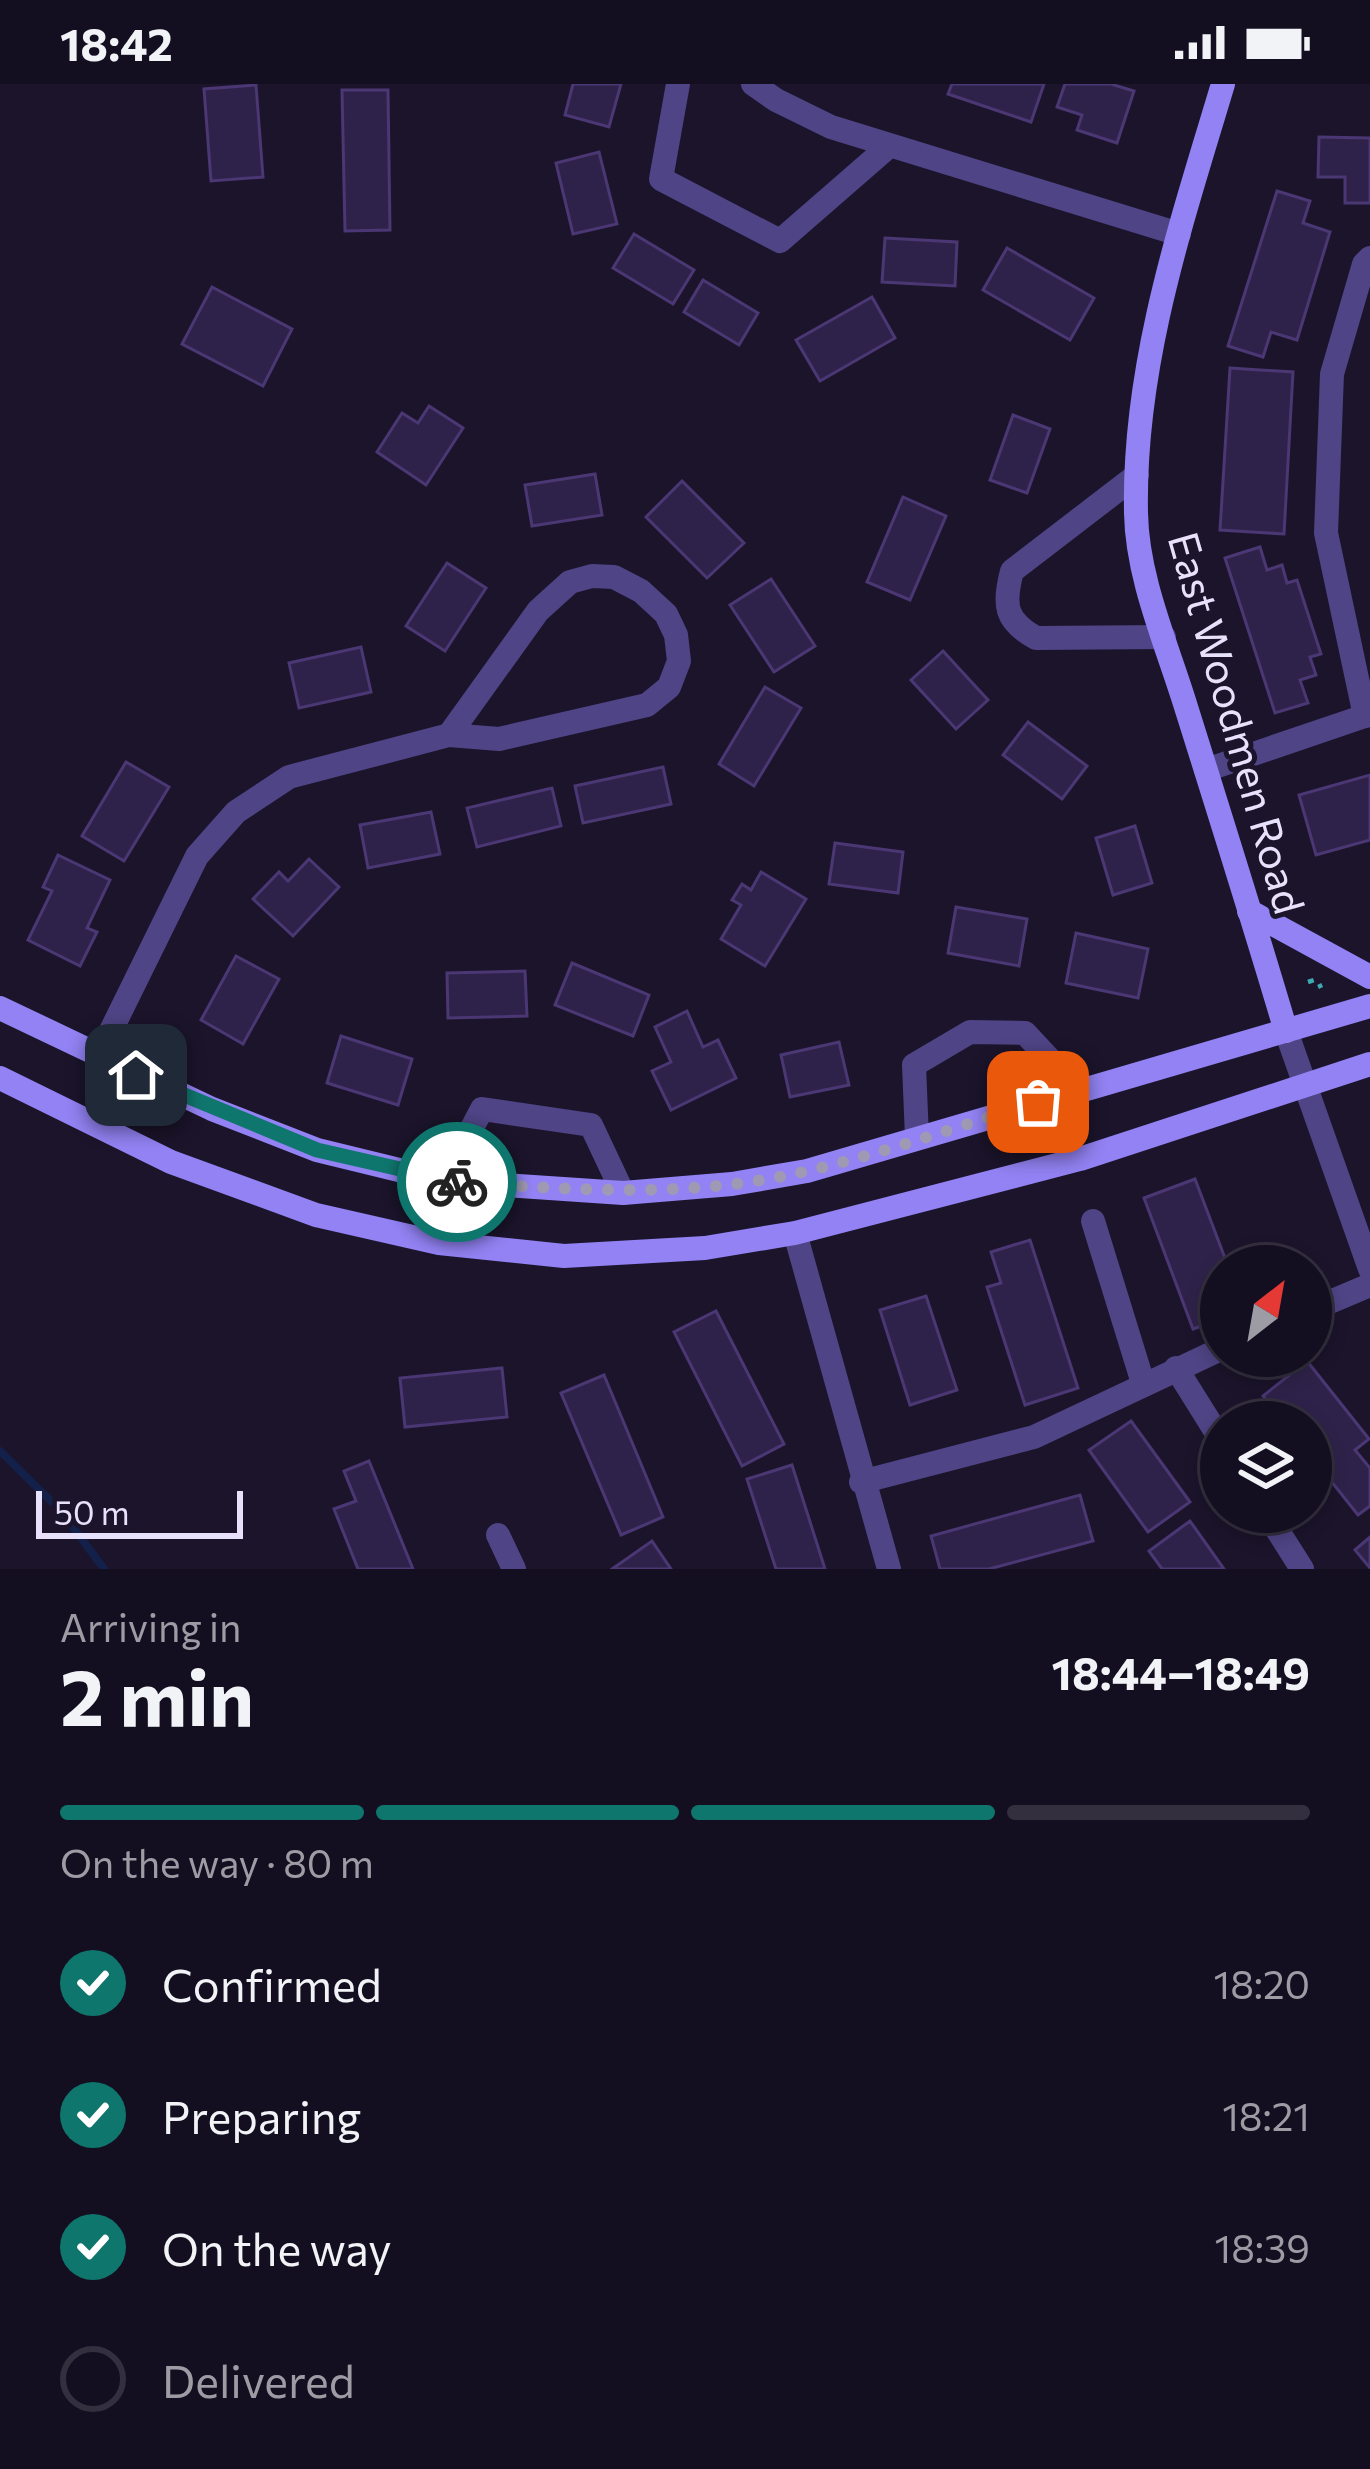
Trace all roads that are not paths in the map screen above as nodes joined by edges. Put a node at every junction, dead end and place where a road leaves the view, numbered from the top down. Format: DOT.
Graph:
graph roads {
  1 [pos="678,84"];
  2 [pos="753,84"];
  3 [pos="1223,84"];
  4 [pos="888,147"];
  5 [pos="1178,234"];
  6 [pos="1370,258"];
  7 [pos="1138,476"];
  8 [pos="1164,638"];
  9 [pos="1368,712"];
  10 [pos="449,736"];
  11 [pos="1206,770"];
  12 [pos="1249,911"];
  13 [pos="1370,977"];
  14 [pos="1370,1006"];
  15 [pos="0,1007"];
  16 [pos="1286,1031"];
  17 [pos="98,1058"];
  18 [pos="1370,1064"];
  19 [pos="0,1078"];
  20 [pos="1303,1084"];
  21 [pos="1079,1091"];
  22 [pos="917,1138"];
  23 [pos="444,1181"];
  24 [pos="623,1193"];
  25 [pos="1093,1222"];
  26 [pos="795,1233"];
  27 [pos="1370,1269"];
  28 [pos="1370,1285"];
  29 [pos="1332,1301"];
  30 [pos="1200,1357"];
  31 [pos="1176,1368"];
  32 [pos="1143,1383"];
  33 [pos="1200,1406"];
  34 [pos="862,1482"];
  35 [pos="1279,1533"];
  36 [pos="498,1535"];
  37 [pos="514,1569"];
  38 [pos="889,1569"];
  39 [pos="1302,1569"];
  1 -- 4 [label="street"];
  2 -- 4 [label="street"];
  3 -- 5 [label="main road, East Woodmen Road"];
  4 -- 5 [label="street"];
  5 -- 7 [label="main road, East Woodmen Road"];
  6 -- 9 [label="street"];
  7 -- 8 [label="main road, East Woodmen Road"];
  7 -- 8 [label="street"];
  8 -- 11 [label="main road, East Woodmen Road"];
  9 -- 11 [label="street"];
  10 -- 10 [label="street"];
  10 -- 17 [label="street"];
  11 -- 12 [label="main road, East Woodmen Road"];
  12 -- 13 [label="main road"];
  12 -- 16 [label="main road, East Woodmen Road"];
  14 -- 16 [label="main road"];
  15 -- 17 [label="main road"];
  16 -- 20 [label="street, East Woodmen Road"];
  16 -- 21 [label="main road"];
  17 -- 23 [label="main road"];
  18 -- 20 [label="main road"];
  19 -- 26 [label="main road"];
  20 -- 26 [label="main road"];
  20 -- 27 [label="street, East Woodmen Road"];
  21 -- 22 [label="main road"];
  21 -- 22 [label="street"];
  22 -- 24 [label="main road"];
  23 -- 24 [label="main road"];
  23 -- 24 [label="street"];
  25 -- 32 [label="street"];
  26 -- 34 [label="street"];
  28 -- 29 [label="street"];
  30 -- 31 [label="street"];
  31 -- 32 [label="street"];
  31 -- 33 [label="street"];
  32 -- 34 [label="street"];
  34 -- 38 [label="street"];
  35 -- 39 [label="street"];
  36 -- 37 [label="street"];
}
